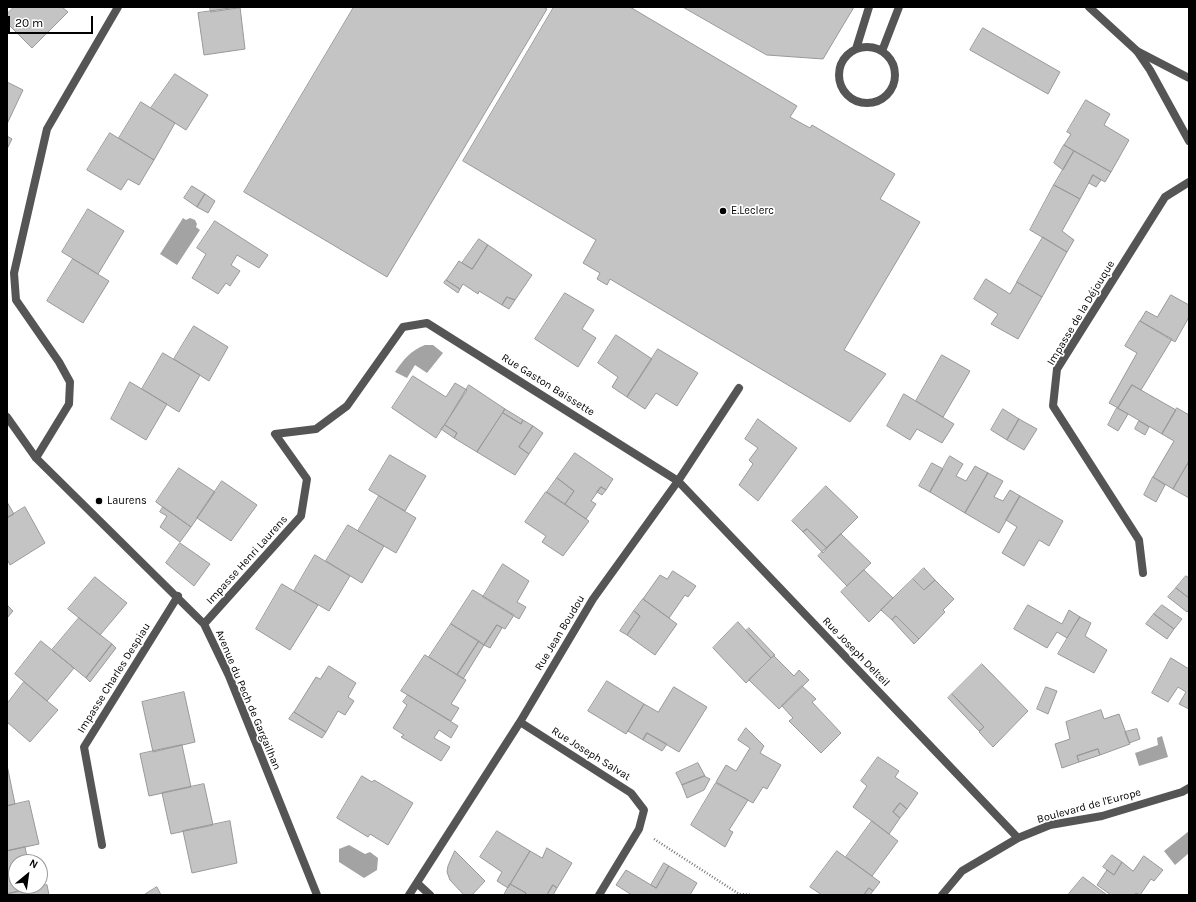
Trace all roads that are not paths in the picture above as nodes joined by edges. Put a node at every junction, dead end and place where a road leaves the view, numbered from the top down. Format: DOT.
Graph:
graph roads {
  1 [pos="118,7"];
  2 [pos="869,7"];
  3 [pos="899,7"];
  4 [pos="1089,7"];
  5 [pos="856,49"];
  6 [pos="882,51"];
  7 [pos="1137,51"];
  8 [pos="1189,78"];
  9 [pos="1189,141"];
  10 [pos="1189,182"];
  11 [pos="403,327"];
  12 [pos="739,388"];
  13 [pos="7,417"];
  14 [pos="36,458"];
  15 [pos="678,481"];
  16 [pos="1143,573"];
  17 [pos="178,596"];
  18 [pos="204,624"];
  19 [pos="520,722"];
  20 [pos="1189,788"];
  21 [pos="1018,838"];
  22 [pos="102,845"];
  23 [pos="417,883"];
  24 [pos="317,895"];
  25 [pos="409,895"];
  26 [pos="430,895"];
  27 [pos="599,895"];
  28 [pos="942,895"];
  1 -- 14 [label="street"];
  2 -- 5 [label="street"];
  3 -- 6 [label="street"];
  4 -- 7 [label="street"];
  5 -- 6 [label="street"];
  5 -- 6 [label="street"];
  7 -- 8 [label="street"];
  7 -- 9 [label="street"];
  10 -- 16 [label="street, Impasse de la Déjouque"];
  11 -- 15 [label="street, Rue Gaston Baissette"];
  11 -- 18 [label="street, Impasse Henri Laurens"];
  12 -- 15 [label="street, Rue Jean Boudou"];
  13 -- 14 [label="street, Avenue du Pech de Gargailhan"];
  14 -- 17 [label="street, Avenue du Pech de Gargailhan"];
  15 -- 19 [label="street, Rue Jean Boudou"];
  15 -- 21 [label="street, Rue Joseph Delteil"];
  17 -- 18 [label="street, Avenue du Pech de Gargailhan"];
  17 -- 22 [label="street, Impasse Charles Despiau"];
  18 -- 24 [label="street, Avenue du Pech de Gargailhan"];
  19 -- 23 [label="street, Rue Jean Boudou"];
  19 -- 27 [label="street, Rue Joseph Salvat"];
  20 -- 21 [label="street, Boulevard de l'Europe"];
  21 -- 28 [label="street, Boulevard de l'Europe"];
  23 -- 25 [label="street, Rue Jean Boudou"];
  23 -- 26 [label="street"];
}
